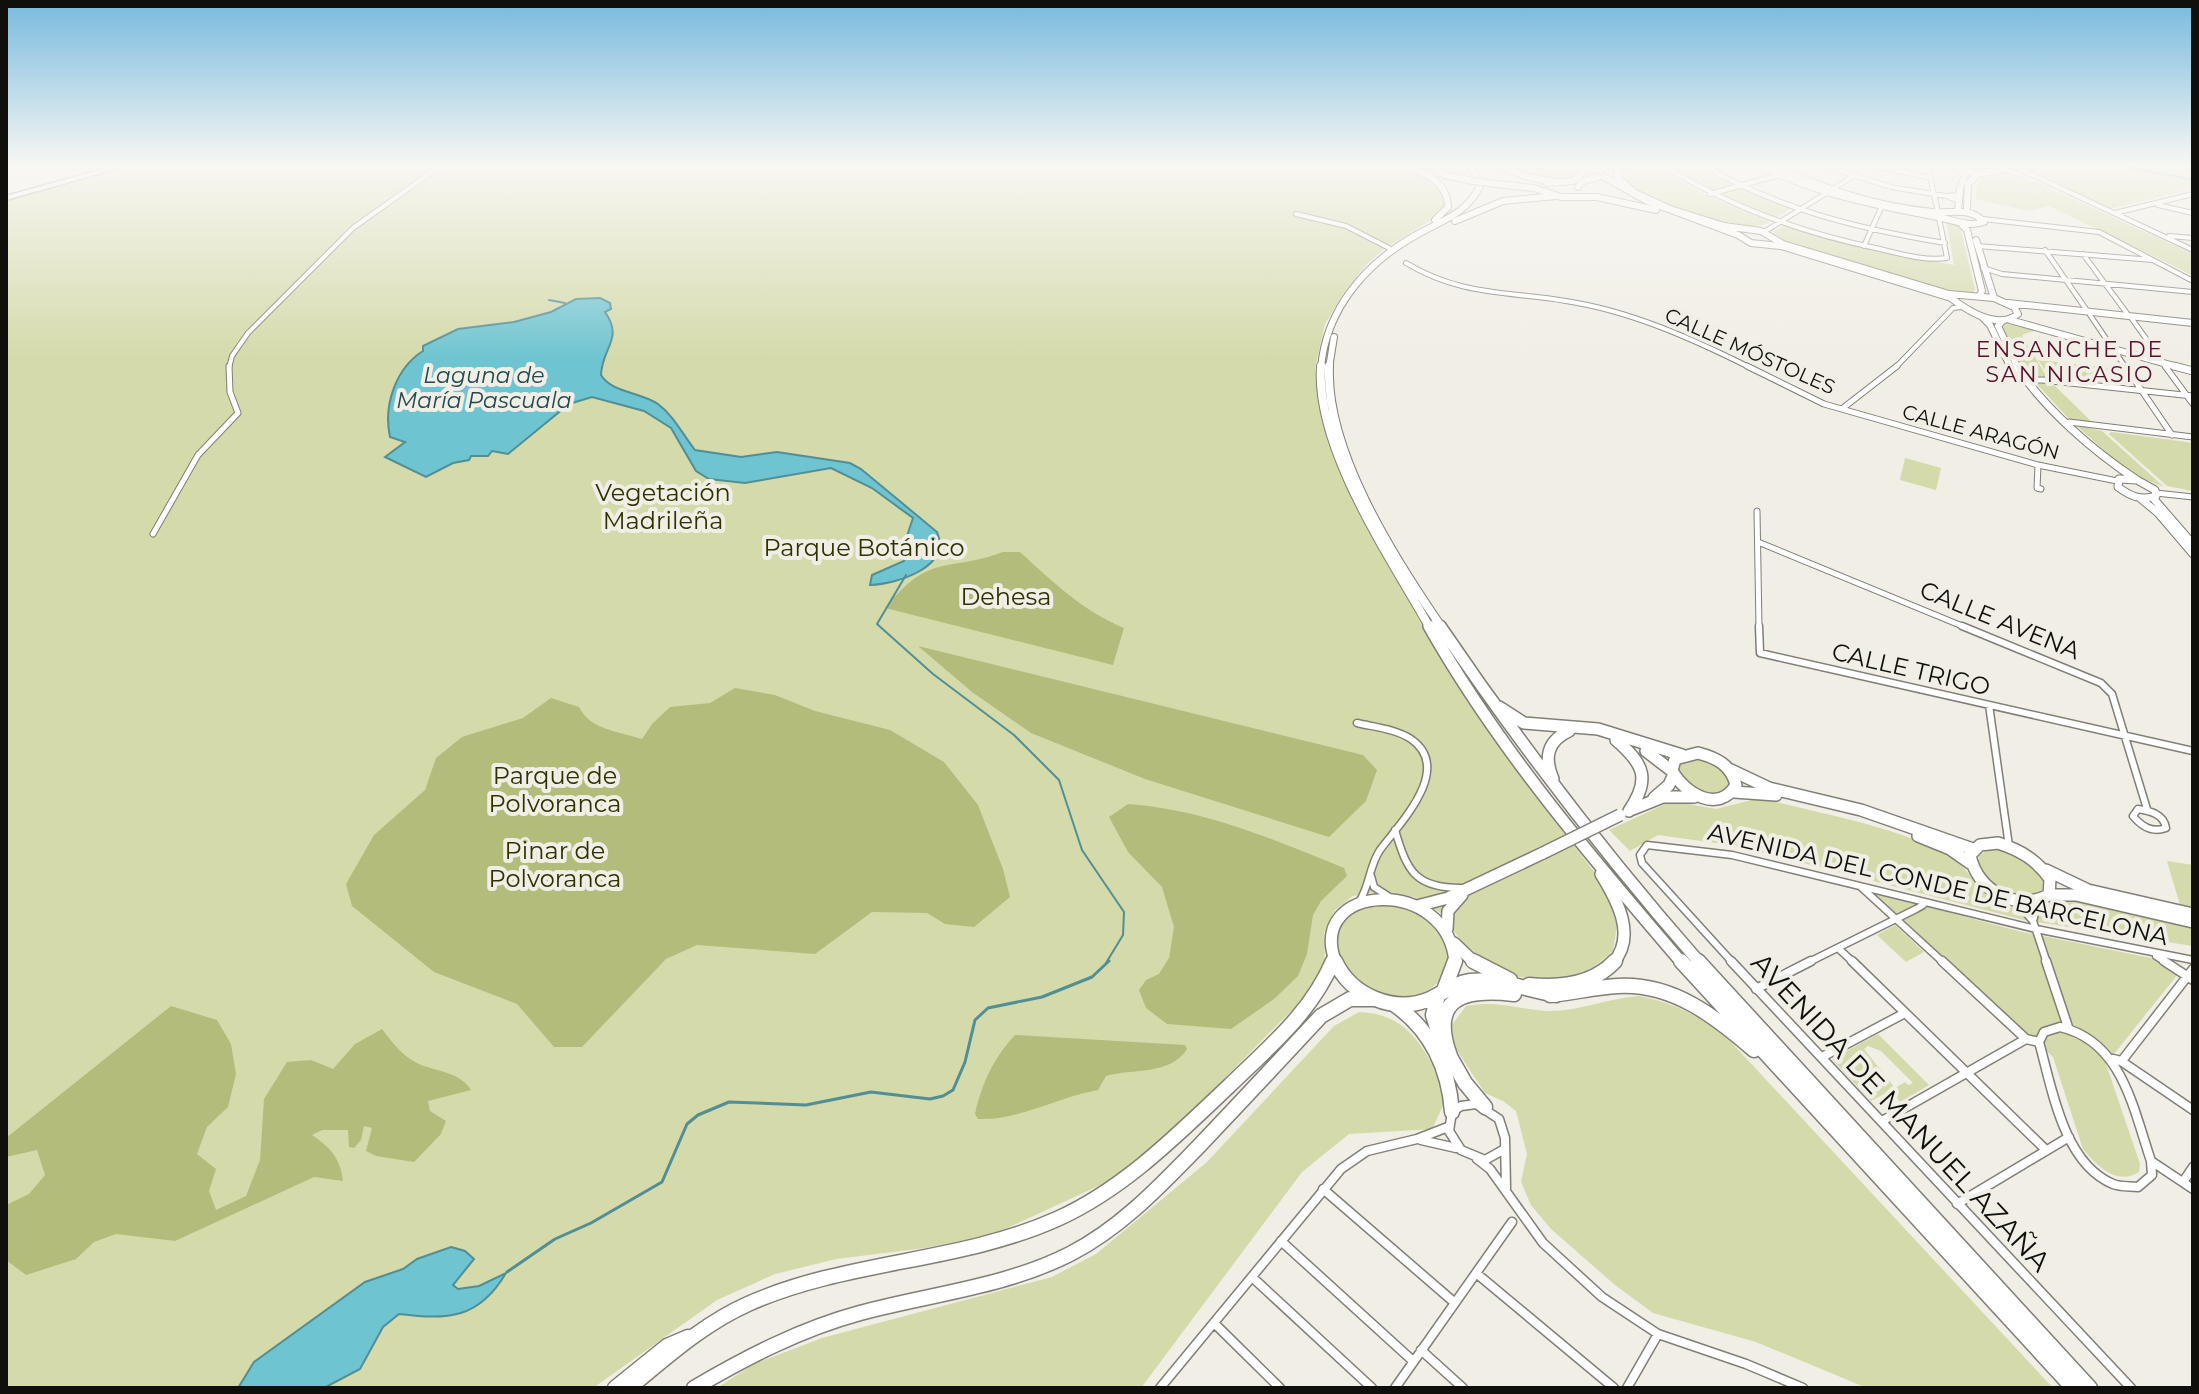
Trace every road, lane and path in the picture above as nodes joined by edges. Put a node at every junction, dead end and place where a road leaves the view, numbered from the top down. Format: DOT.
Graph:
graph roads {
  1 [pos="352,229"];
  2 [pos="1352,229"];
  3 [pos="1420,229"];
  4 [pos="1426,229"];
  5 [pos="1436,229"];
  6 [pos="1728,229"];
  7 [pos="1731,229"];
  8 [pos="1768,229"];
  9 [pos="1804,229"];
  10 [pos="1869,229"];
  11 [pos="1942,229"];
  12 [pos="1966,229"];
  13 [pos="1973,229"];
  14 [pos="2073,229"];
  15 [pos="2147,229"];
  16 [pos="1872,230"];
  17 [pos="1740,232"];
  18 [pos="1764,232"];
  19 [pos="2163,236"];
  20 [pos="2193,239"];
  21 [pos="1770,242"];
  22 [pos="1945,243"];
  23 [pos="1864,246"];
  24 [pos="1977,246"];
  25 [pos="1389,248"];
  26 [pos="2045,250"];
  27 [pos="2193,250"];
  28 [pos="2083,254"];
  29 [pos="2155,260"];
  30 [pos="1406,263"];
  31 [pos="1983,268"];
  32 [pos="1360,279"];
  33 [pos="2066,280"];
  34 [pos="2193,281"];
  35 [pos="2105,284"];
  36 [pos="2185,292"];
  37 [pos="2193,292"];
  38 [pos="1980,295"];
  39 [pos="1994,298"];
  40 [pos="1963,302"];
  41 [pos="2193,302"];
  42 [pos="2008,303"];
  43 [pos="2089,314"];
  44 [pos="1982,317"];
  45 [pos="2012,317"];
  46 [pos="2130,318"];
  47 [pos="2193,324"];
  48 [pos="2112,346"];
  49 [pos="2160,360"];
  50 [pos="2193,369"];
  51 [pos="2031,384"];
  52 [pos="2142,391"];
  53 [pos="2190,396"];
  54 [pos="2193,404"];
  55 [pos="1843,408"];
  56 [pos="1851,410"];
  57 [pos="2069,422"];
  58 [pos="2172,435"];
  59 [pos="2193,437"];
  60 [pos="2038,465"];
  61 [pos="2137,480"];
  62 [pos="2119,482"];
  63 [pos="2041,489"];
  64 [pos="2154,493"];
  65 [pos="2193,497"];
  66 [pos="2140,498"];
  67 [pos="1757,511"];
  68 [pos="153,534"];
  69 [pos="1758,542"];
  70 [pos="2193,544"];
  71 [pos="2193,554"];
  72 [pos="1436,620"];
  73 [pos="1989,705"];
  74 [pos="1357,723"];
  75 [pos="1579,727"];
  76 [pos="1597,729"];
  77 [pos="2125,736"];
  78 [pos="1634,743"];
  79 [pos="2193,751"];
  80 [pos="1682,755"];
  81 [pos="1731,770"];
  82 [pos="1672,774"];
  83 [pos="1535,781"];
  84 [pos="1734,792"];
  85 [pos="1700,797"];
  86 [pos="1649,802"];
  87 [pos="2147,809"];
  88 [pos="1624,813"];
  89 [pos="1395,830"];
  90 [pos="2009,846"];
  91 [pos="1973,849"];
  92 [pos="1612,863"];
  93 [pos="1642,863"];
  94 [pos="1970,863"];
  95 [pos="1370,868"];
  96 [pos="2044,869"];
  97 [pos="1473,886"];
  98 [pos="1860,886"];
  99 [pos="1393,898"];
  100 [pos="2043,898"];
  101 [pos="2015,900"];
  102 [pos="1359,902"];
  103 [pos="1922,902"];
  104 [pos="1417,906"];
  105 [pos="2193,914"];
  106 [pos="1895,918"];
  107 [pos="2193,922"];
  108 [pos="2035,925"];
  109 [pos="1450,936"];
  110 [pos="1838,948"];
  111 [pos="2153,954"];
  112 [pos="1334,960"];
  113 [pos="2193,960"];
  114 [pos="2191,975"];
  115 [pos="1756,989"];
  116 [pos="1441,993"];
  117 [pos="1556,995"];
  118 [pos="1376,999"];
  119 [pos="1393,1004"];
  120 [pos="1905,1013"];
  121 [pos="2068,1027"];
  122 [pos="2026,1039"];
  123 [pos="2039,1042"];
  124 [pos="1450,1056"];
  125 [pos="1822,1057"];
  126 [pos="2117,1060"];
  127 [pos="1967,1073"];
  128 [pos="1788,1079"];
  129 [pos="1485,1107"];
  130 [pos="2193,1110"];
  131 [pos="1452,1112"];
  132 [pos="1882,1121"];
  133 [pos="1448,1127"];
  134 [pos="2069,1137"];
  135 [pos="1417,1139"];
  136 [pos="1457,1148"];
  137 [pos="1503,1150"];
  138 [pos="2046,1150"];
  139 [pos="1477,1159"];
  140 [pos="2151,1161"];
  141 [pos="2193,1167"];
  142 [pos="2183,1182"];
  143 [pos="1323,1189"];
  144 [pos="2193,1189"];
  145 [pos="1957,1204"];
  146 [pos="1514,1205"];
  147 [pos="1512,1222"];
  148 [pos="1281,1241"];
  149 [pos="1476,1273"];
  150 [pos="1252,1277"];
  151 [pos="1455,1303"];
  152 [pos="1214,1323"];
  153 [pos="704,1329"];
  154 [pos="1658,1334"];
  155 [pos="1421,1350"];
  156 [pos="1413,1361"];
  157 [pos="615,1388"];
  158 [pos="629,1388"];
  159 [pos="694,1388"];
  160 [pos="1160,1388"];
  161 [pos="1280,1388"];
  162 [pos="1372,1388"];
  163 [pos="1395,1388"];
  164 [pos="1463,1388"];
  165 [pos="1614,1388"];
  166 [pos="1627,1388"];
  167 [pos="1803,1388"];
  168 [pos="2073,1388"];
  169 [pos="2090,1388"];
  170 [pos="2131,1388"];
  1 -- 68 [label="street"];
  2 -- 25 [label="street"];
  3 -- 25 [label="main road"];
  4 -- 32 [label="main road"];
  5 -- 72 [label="main road"];
  6 -- 17 [label="main road"];
  7 -- 17 [label="main road"];
  8 -- 18 [label="street"];
  9 -- 23 [label="street"];
  10 -- 16 [label="street"];
  11 -- 22 [label="street"];
  12 -- 38 [label="main road"];
  13 -- 24 [label="main road"];
  14 -- 29 [label="street"];
  15 -- 19 [label="street"];
  16 -- 22 [label="street"];
  16 -- 23 [label="street"];
  17 -- 18 [label="main road"];
  17 -- 21 [label="main road"];
  18 -- 21 [label="main road"];
  19 -- 20 [label="street"];
  19 -- 27 [label="street"];
  21 -- 40 [label="main road"];
  22 -- 23 [label="street"];
  24 -- 26 [label="street"];
  24 -- 31 [label="main road"];
  25 -- 32 [label="main road"];
  26 -- 28 [label="street"];
  26 -- 33 [label="street"];
  28 -- 29 [label="street"];
  28 -- 35 [label="street"];
  29 -- 34 [label="street"];
  30 -- 55 [label="street, CALLE MÓSTOLES"];
  31 -- 33 [label="street"];
  31 -- 39 [label="main road"];
  32 -- 83 [label="main road"];
  33 -- 35 [label="street"];
  33 -- 43 [label="street"];
  35 -- 36 [label="street"];
  35 -- 46 [label="street"];
  36 -- 37 [label="street"];
  36 -- 41 [label="street"];
  38 -- 39 [label="main road"];
  38 -- 40 [label="main road"];
  39 -- 42 [label="main road"];
  40 -- 44 [label="main road"];
  40 -- 55 [label="street"];
  42 -- 43 [label="main road"];
  42 -- 45 [label="main road"];
  43 -- 45 [label="main road"];
  43 -- 46 [label="main road"];
  43 -- 48 [label="street"];
  44 -- 45 [label="main road"];
  44 -- 62 [label="main road"];
  45 -- 48 [label="main road"];
  45 -- 51 [label="main road"];
  46 -- 47 [label="main road"];
  46 -- 49 [label="street"];
  48 -- 49 [label="main road"];
  48 -- 52 [label="street"];
  49 -- 50 [label="main road"];
  49 -- 53 [label="street"];
  51 -- 52 [label="street"];
  51 -- 57 [label="main road"];
  52 -- 53 [label="street"];
  52 -- 58 [label="street"];
  53 -- 54 [label="street"];
  55 -- 56 [label="street, CALLE MÓSTOLES"];
  56 -- 60 [label="street, CALLE ARAGÓN"];
  57 -- 58 [label="street"];
  57 -- 61 [label="main road"];
  58 -- 59 [label="street"];
  60 -- 62 [label="street, CALLE ARAGÓN"];
  60 -- 63 [label="street"];
  61 -- 62 [label="main road"];
  61 -- 64 [label="main road"];
  62 -- 66 [label="main road"];
  64 -- 65 [label="street"];
  64 -- 66 [label="main road"];
  64 -- 70 [label="main road"];
  66 -- 71 [label="main road"];
  67 -- 69 [label="street, CALLE TRIGO"];
  69 -- 73 [label="street, CALLE TRIGO"];
  69 -- 77 [label="street, CALLE AVENA"];
  72 -- 75 [label="main road"];
  72 -- 92 [label="main road"];
  73 -- 77 [label="street, CALLE TRIGO"];
  73 -- 90 [label="street"];
  74 -- 89 [label="street"];
  75 -- 76 [label="main road"];
  75 -- 92 [label="main road"];
  76 -- 78 [label="main road"];
  76 -- 88 [label="main road"];
  77 -- 79 [label="street, CALLE TRIGO"];
  77 -- 87 [label="street, CALLE AVENA"];
  78 -- 80 [label="main road"];
  78 -- 82 [label="main road"];
  80 -- 81 [label="main road"];
  80 -- 82 [label="main road"];
  81 -- 84 [label="main road"];
  81 -- 91 [label="main road"];
  82 -- 85 [label="main road"];
  82 -- 86 [label="main road"];
  83 -- 109 [label="main road"];
  83 -- 128 [label="main road"];
  84 -- 85 [label="main road"];
  84 -- 94 [label="main road"];
  85 -- 86 [label="main road"];
  86 -- 88 [label="main road"];
  87 -- 87 [label="street, CALLE AVENA"];
  88 -- 97 [label="main road, bridge"];
  89 -- 95 [label="street"];
  89 -- 97 [label="street"];
  90 -- 91 [label="main road"];
  90 -- 96 [label="main road"];
  91 -- 94 [label="main road"];
  92 -- 169 [label="main road"];
  93 -- 98 [label="street, AVENIDA DEL CONDE DE BARCELONA"];
  93 -- 115 [label="street, AVENIDA DE MANUEL AZAÑA"];
  94 -- 101 [label="main road"];
  95 -- 99 [label="street"];
  95 -- 102 [label="street"];
  96 -- 100 [label="main road"];
  96 -- 105 [label="main road"];
  97 -- 104 [label="main road"];
  97 -- 109 [label="main road"];
  98 -- 103 [label="street, AVENIDA DEL CONDE DE BARCELONA"];
  98 -- 106 [label="street"];
  99 -- 102 [label="main road"];
  99 -- 104 [label="main road"];
  100 -- 101 [label="main road"];
  100 -- 107 [label="main road"];
  100 -- 108 [label="street"];
  101 -- 108 [label="street"];
  102 -- 112 [label="main road"];
  103 -- 106 [label="street"];
  103 -- 108 [label="street, AVENIDA DEL CONDE DE BARCELONA"];
  104 -- 109 [label="main road"];
  106 -- 110 [label="street"];
  106 -- 122 [label="street"];
  108 -- 111 [label="street, AVENIDA DEL CONDE DE BARCELONA"];
  108 -- 121 [label="street"];
  109 -- 116 [label="main road"];
  110 -- 115 [label="street"];
  110 -- 120 [label="street"];
  111 -- 113 [label="street, AVENIDA DEL CONDE DE BARCELONA"];
  111 -- 114 [label="street"];
  112 -- 118 [label="main road"];
  112 -- 153 [label="main road"];
  114 -- 126 [label="street"];
  115 -- 125 [label="street, AVENIDA DE MANUEL AZAÑA"];
  116 -- 117 [label="main road"];
  116 -- 119 [label="main road"];
  116 -- 124 [label="main road"];
  117 -- 124 [label="main road"];
  117 -- 128 [label="main road"];
  118 -- 119 [label="main road"];
  118 -- 159 [label="main road"];
  119 -- 131 [label="main road"];
  120 -- 125 [label="street"];
  120 -- 127 [label="street"];
  121 -- 123 [label="street"];
  121 -- 126 [label="street"];
  122 -- 123 [label="street"];
  122 -- 127 [label="street"];
  123 -- 134 [label="street"];
  124 -- 129 [label="main road"];
  125 -- 132 [label="street, AVENIDA DE MANUEL AZAÑA"];
  126 -- 130 [label="street"];
  126 -- 140 [label="street"];
  127 -- 132 [label="street"];
  127 -- 138 [label="street"];
  128 -- 168 [label="main road"];
  129 -- 131 [label="street"];
  129 -- 137 [label="street"];
  131 -- 133 [label="street"];
  132 -- 145 [label="street, AVENIDA DE MANUEL AZAÑA"];
  133 -- 135 [label="street"];
  133 -- 136 [label="street"];
  134 -- 138 [label="street"];
  134 -- 140 [label="street"];
  135 -- 136 [label="street"];
  135 -- 143 [label="street"];
  136 -- 139 [label="street"];
  137 -- 139 [label="street"];
  137 -- 146 [label="street"];
  138 -- 145 [label="street"];
  139 -- 146 [label="street"];
  140 -- 142 [label="street"];
  141 -- 142 [label="street"];
  142 -- 144 [label="street"];
  143 -- 148 [label="street"];
  143 -- 151 [label="street"];
  145 -- 170 [label="street, AVENIDA DE MANUEL AZAÑA"];
  146 -- 154 [label="street"];
  147 -- 149 [label="street"];
  148 -- 150 [label="street"];
  148 -- 156 [label="street"];
  149 -- 151 [label="street"];
  149 -- 165 [label="street"];
  150 -- 152 [label="street"];
  150 -- 162 [label="street"];
  151 -- 155 [label="street"];
  152 -- 160 [label="street"];
  152 -- 161 [label="street"];
  153 -- 157 [label="main road"];
  153 -- 158 [label="main road"];
  154 -- 166 [label="street"];
  154 -- 167 [label="street"];
  155 -- 156 [label="street"];
  155 -- 164 [label="street"];
  156 -- 163 [label="street"];
}
